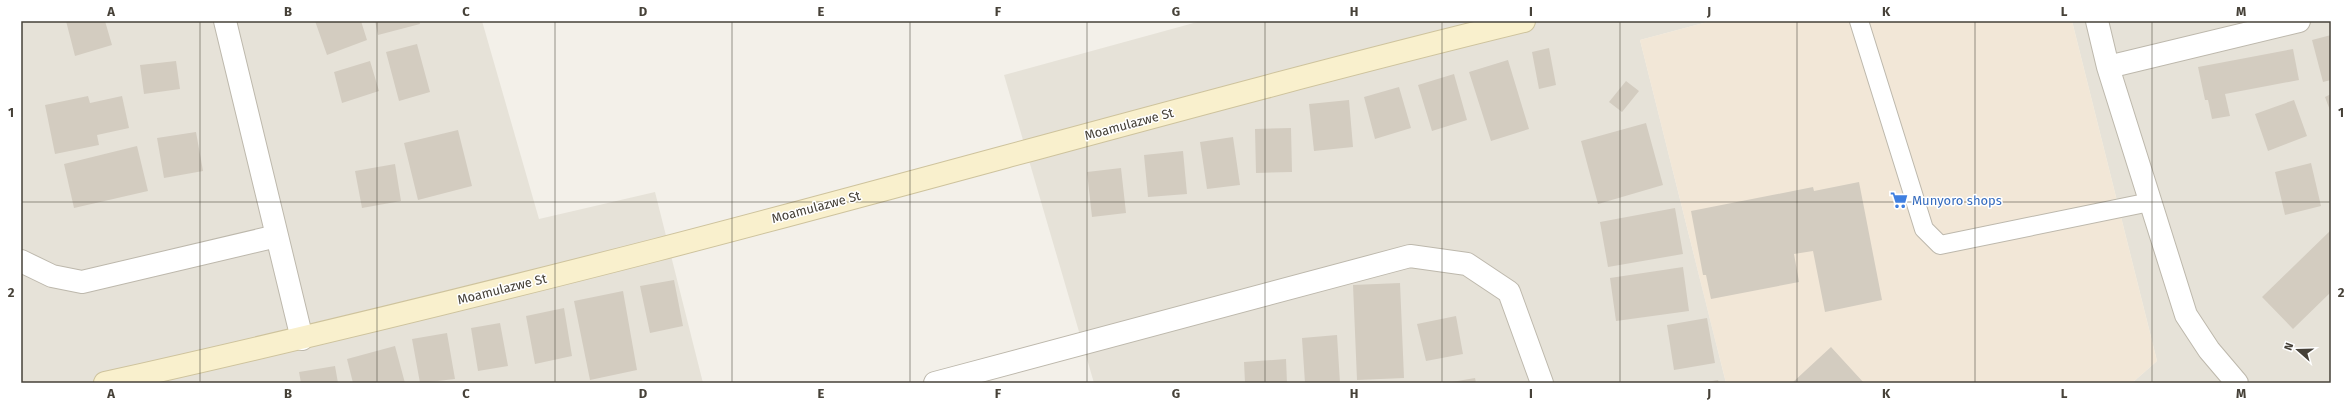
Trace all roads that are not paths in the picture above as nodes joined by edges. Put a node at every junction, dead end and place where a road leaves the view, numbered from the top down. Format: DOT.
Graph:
graph roads {
  1 [pos="225,21"];
  2 [pos="1524,21"];
  3 [pos="1859,21"];
  4 [pos="2097,21"];
  5 [pos="2298,21"];
  6 [pos="2108,67"];
  7 [pos="2150,202"];
  8 [pos="277,236"];
  9 [pos="21,261"];
  10 [pos="302,339"];
  11 [pos="105,383"];
  12 [pos="935,383"];
  13 [pos="1542,383"];
  14 [pos="2237,383"];
  1 -- 8 [label="street"];
  2 -- 10 [label="street, Moamulazwe St"];
  3 -- 7 [label="lane"];
  4 -- 6 [label="street"];
  5 -- 6 [label="street"];
  6 -- 7 [label="street"];
  7 -- 14 [label="street"];
  8 -- 9 [label="street"];
  8 -- 10 [label="street"];
  10 -- 11 [label="street, Moamulazwe St"];
  12 -- 13 [label="street"];
}
